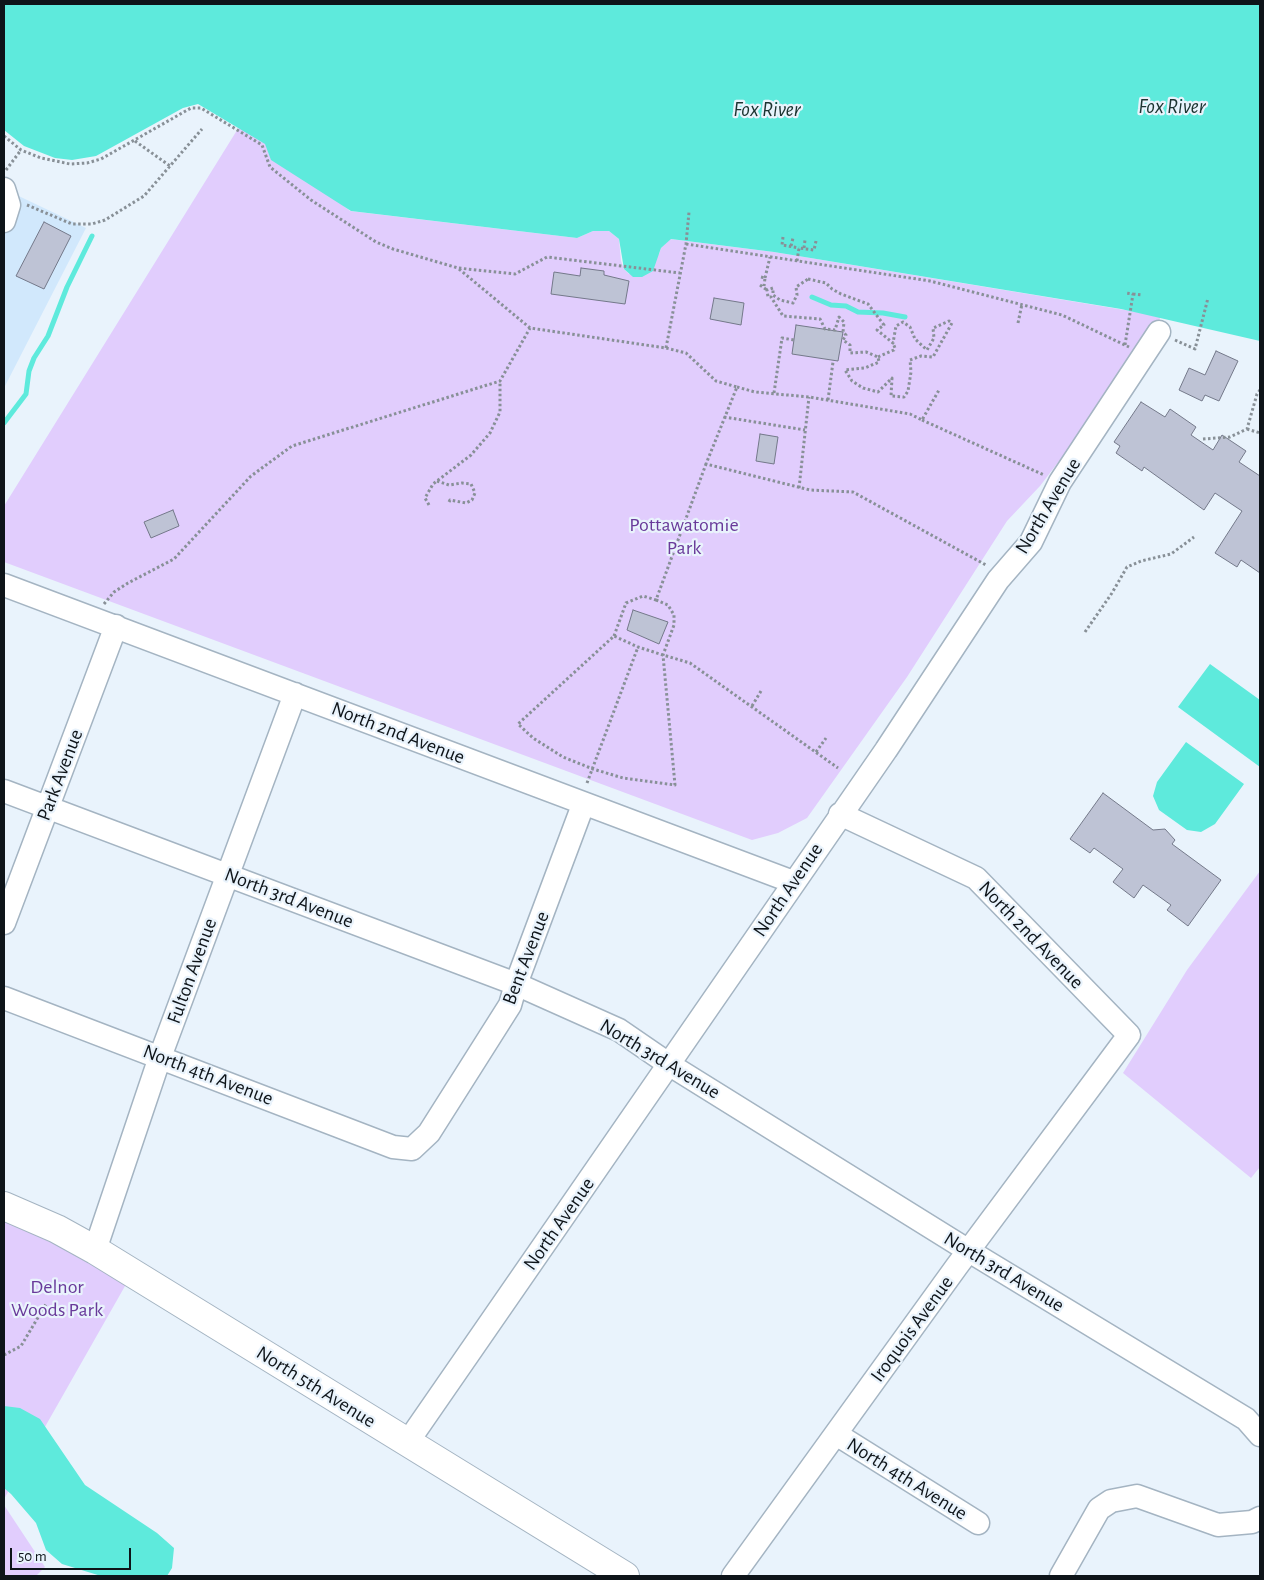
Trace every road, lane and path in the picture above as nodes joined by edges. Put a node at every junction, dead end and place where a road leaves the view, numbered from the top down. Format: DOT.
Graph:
graph roads {
  1 [pos="202,129"];
  2 [pos="4,136"];
  3 [pos="135,141"];
  4 [pos="21,150"];
  5 [pos="170,166"];
  6 [pos="4,172"];
  7 [pos="6,205"];
  8 [pos="690,212"];
  9 [pos="783,237"];
  10 [pos="793,238"];
  11 [pos="805,240"];
  12 [pos="816,241"];
  13 [pos="686,244"];
  14 [pos="792,246"];
  15 [pos="799,248"];
  16 [pos="804,248"];
  17 [pos="770,257"];
  18 [pos="797,261"];
  19 [pos="458,268"];
  20 [pos="680,273"];
  21 [pos="767,290"];
  22 [pos="1126,293"];
  23 [pos="1133,294"];
  24 [pos="1142,295"];
  25 [pos="1208,298"];
  26 [pos="1022,304"];
  27 [pos="1018,323"];
  28 [pos="530,328"];
  29 [pos="1159,332"];
  30 [pos="794,340"];
  31 [pos="893,343"];
  32 [pos="1125,345"];
  33 [pos="666,348"];
  34 [pos="1145,354"];
  35 [pos="878,357"];
  36 [pos="833,362"];
  37 [pos="500,381"];
  38 [pos="737,387"];
  39 [pos="939,390"];
  40 [pos="1260,390"];
  41 [pos="774,393"];
  42 [pos="809,397"];
  43 [pos="828,400"];
  44 [pos="724,417"];
  45 [pos="922,420"];
  46 [pos="1247,429"];
  47 [pos="805,430"];
  48 [pos="1260,433"];
  49 [pos="1203,440"];
  50 [pos="706,464"];
  51 [pos="436,481"];
  52 [pos="1060,482"];
  53 [pos="799,488"];
  54 [pos="448,504"];
  55 [pos="429,505"];
  56 [pos="1194,537"];
  57 [pos="986,565"];
  58 [pos="8,586"];
  59 [pos="656,600"];
  60 [pos="107,623"];
  61 [pos="1085,632"];
  62 [pos="614,636"];
  63 [pos="638,647"];
  64 [pos="663,655"];
  65 [pos="761,691"];
  66 [pos="295,694"];
  67 [pos="752,706"];
  68 [pos="826,738"];
  69 [pos="816,752"];
  70 [pos="838,768"];
  71 [pos="593,769"];
  72 [pos="4,791"];
  73 [pos="585,794"];
  74 [pos="47,808"];
  75 [pos="840,814"];
  76 [pos="227,875"];
  77 [pos="793,882"];
  78 [pos="4,923"];
  79 [pos="516,984"];
  80 [pos="4,998"];
  81 [pos="1129,1035"];
  82 [pos="160,1057"];
  83 [pos="670,1065"];
  84 [pos="412,1149"];
  85 [pos="4,1206"];
  86 [pos="94,1250"];
  87 [pos="969,1251"];
  88 [pos="46,1304"];
  89 [pos="4,1355"];
  90 [pos="836,1434"];
  91 [pos="1260,1435"];
  92 [pos="407,1443"];
  93 [pos="1260,1518"];
  94 [pos="978,1523"];
  95 [pos="625,1576"];
  96 [pos="733,1576"];
  97 [pos="1061,1576"];
  1 -- 5 [label="path"];
  2 -- 4 [label="path"];
  3 -- 4 [label="path"];
  3 -- 5 [label="path"];
  3 -- 19 [label="path"];
  4 -- 6 [label="path"];
  5 -- 7 [label="path"];
  8 -- 13 [label="path"];
  9 -- 14 [label="path"];
  10 -- 14 [label="path"];
  11 -- 16 [label="path"];
  12 -- 16 [label="path"];
  13 -- 17 [label="path"];
  13 -- 20 [label="path"];
  14 -- 15 [label="path"];
  15 -- 16 [label="path"];
  15 -- 18 [label="path"];
  17 -- 18 [label="path"];
  17 -- 21 [label="path"];
  18 -- 26 [label="path"];
  19 -- 20 [label="path"];
  19 -- 28 [label="path"];
  20 -- 33 [label="path"];
  21 -- 31 [label="path"];
  21 -- 35 [label="path"];
  22 -- 23 [label="path"];
  23 -- 24 [label="path"];
  23 -- 32 [label="path"];
  25 -- 29 [label="path"];
  26 -- 27 [label="path"];
  26 -- 32 [label="path"];
  28 -- 33 [label="path"];
  28 -- 37 [label="path"];
  29 -- 34 [label="street, North Avenue"];
  30 -- 41 [label="path"];
  31 -- 35 [label="path"];
  31 -- 35 [label="path"];
  32 -- 34 [label="path"];
  33 -- 38 [label="path"];
  34 -- 52 [label="street, North Avenue"];
  36 -- 43 [label="path"];
  37 -- 51 [label="path"];
  37 -- 60 [label="path"];
  38 -- 41 [label="path"];
  38 -- 44 [label="path"];
  39 -- 45 [label="path"];
  40 -- 46 [label="path"];
  41 -- 42 [label="path"];
  42 -- 43 [label="path"];
  42 -- 47 [label="path"];
  43 -- 45 [label="path"];
  44 -- 47 [label="path"];
  44 -- 50 [label="path"];
  45 -- 52 [label="path"];
  46 -- 48 [label="path"];
  46 -- 49 [label="path"];
  47 -- 53 [label="path"];
  50 -- 53 [label="path"];
  50 -- 59 [label="path"];
  51 -- 54 [label="path"];
  51 -- 55 [label="path"];
  52 -- 75 [label="street, North Avenue"];
  53 -- 57 [label="path"];
  56 -- 61 [label="path"];
  58 -- 60 [label="street, North 2nd Avenue"];
  59 -- 62 [label="path"];
  59 -- 64 [label="path"];
  60 -- 66 [label="street, North 2nd Avenue"];
  60 -- 74 [label="street, Park Avenue"];
  62 -- 63 [label="path"];
  62 -- 71 [label="path"];
  63 -- 64 [label="path"];
  63 -- 71 [label="path"];
  64 -- 67 [label="path"];
  64 -- 71 [label="path"];
  65 -- 67 [label="path"];
  66 -- 73 [label="street, North 2nd Avenue"];
  66 -- 76 [label="street, Fulton Avenue"];
  67 -- 69 [label="path"];
  68 -- 69 [label="path"];
  69 -- 70 [label="path"];
  71 -- 73 [label="path"];
  72 -- 74 [label="street, North 3rd Avenue"];
  73 -- 77 [label="street, North 2nd Avenue"];
  73 -- 79 [label="street, Bent Avenue"];
  74 -- 76 [label="street, North 3rd Avenue"];
  74 -- 78 [label="street, Park Avenue"];
  75 -- 77 [label="street, North Avenue"];
  75 -- 81 [label="street, North 2nd Avenue"];
  76 -- 79 [label="street, North 3rd Avenue"];
  76 -- 82 [label="street, Fulton Avenue"];
  77 -- 83 [label="street, North Avenue"];
  79 -- 83 [label="street, North 3rd Avenue"];
  79 -- 84 [label="street, Bent Avenue"];
  80 -- 82 [label="street, North 4th Avenue"];
  81 -- 87 [label="street, Iroquois Avenue"];
  82 -- 84 [label="street, North 4th Avenue"];
  82 -- 86 [label="street, Fulton Avenue"];
  83 -- 87 [label="street, North 3rd Avenue"];
  83 -- 92 [label="street, North Avenue"];
  85 -- 86 [label="main road, North 5th Avenue"];
  86 -- 92 [label="main road, North 5th Avenue"];
  87 -- 90 [label="street, Iroquois Avenue"];
  87 -- 91 [label="street, North 3rd Avenue"];
  88 -- 89 [label="path"];
  90 -- 94 [label="street, North 4th Avenue"];
  90 -- 96 [label="street, Iroquois Avenue"];
  92 -- 95 [label="main road, North 5th Avenue"];
  93 -- 97 [label="street"];
}
